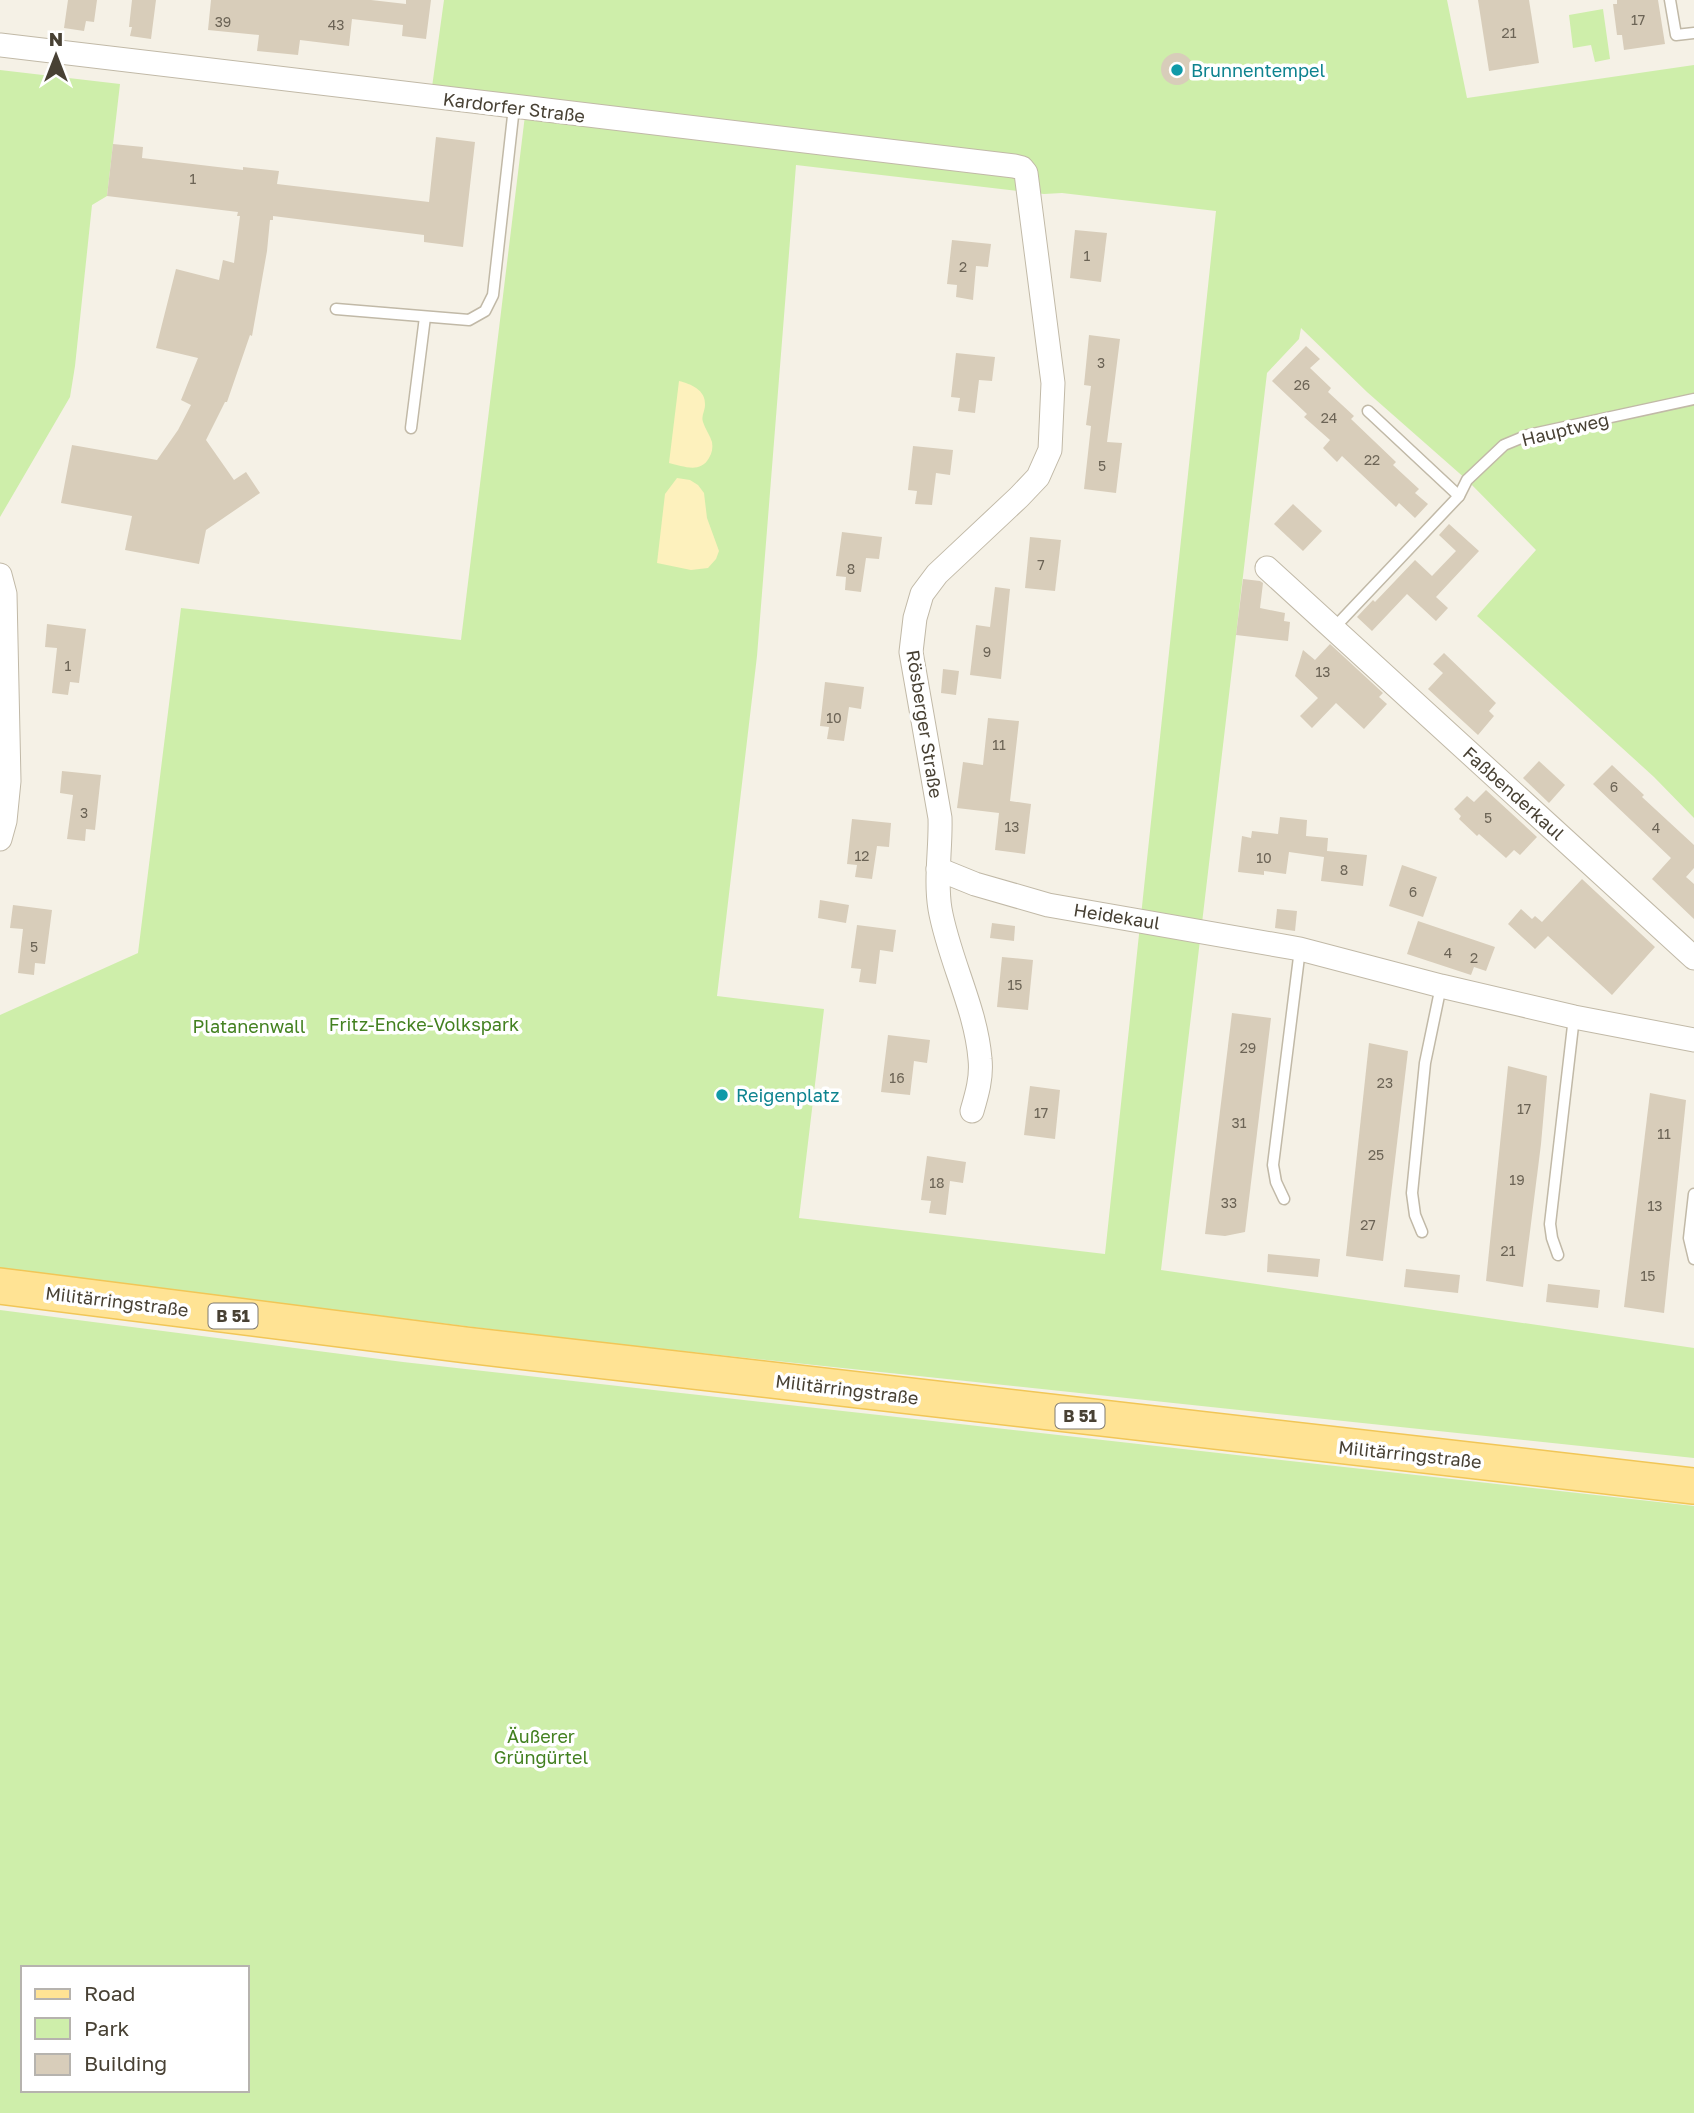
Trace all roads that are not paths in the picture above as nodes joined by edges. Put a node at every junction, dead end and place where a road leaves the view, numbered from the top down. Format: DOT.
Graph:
graph roads {
  1 [pos="1670,0"];
  2 [pos="1694,33"];
  3 [pos="0,45"];
  4 [pos="514,107"];
  5 [pos="1026,173"];
  6 [pos="336,309"];
  7 [pos="425,317"];
  8 [pos="1694,399"];
  9 [pos="1368,411"];
  10 [pos="411,428"];
  11 [pos="1459,496"];
  12 [pos="1267,568"];
  13 [pos="0,575"];
  14 [pos="1333,629"];
  15 [pos="0,839"];
  16 [pos="938,869"];
  17 [pos="1300,949"];
  18 [pos="1694,958"];
  19 [pos="1441,986"];
  20 [pos="1574,1017"];
  21 [pos="1694,1040"];
  22 [pos="972,1111"];
  23 [pos="1694,1194"];
  24 [pos="1284,1199"];
  25 [pos="1423,1232"];
  26 [pos="1558,1255"];
  27 [pos="1694,1259"];
  28 [pos="0,1286"];
  29 [pos="1694,1486"];
  1 -- 2 [label="lane"];
  3 -- 4 [label="street, Kardorfer Straße"];
  4 -- 5 [label="street, Kardorfer Straße"];
  4 -- 7 [label="lane"];
  5 -- 16 [label="street, Rösberger Straße"];
  6 -- 7 [label="lane"];
  7 -- 10 [label="lane"];
  8 -- 11 [label="lane, Hauptweg"];
  9 -- 11 [label="lane"];
  11 -- 14 [label="lane"];
  12 -- 14 [label="street, Faßbenderkaul"];
  13 -- 15 [label="street"];
  14 -- 18 [label="street, Faßbenderkaul"];
  16 -- 17 [label="street, Heidekaul"];
  16 -- 22 [label="street, Rösberger Straße"];
  17 -- 19 [label="street, Heidekaul"];
  17 -- 24 [label="lane"];
  19 -- 20 [label="street, Heidekaul"];
  19 -- 25 [label="lane"];
  20 -- 21 [label="street, Heidekaul"];
  20 -- 26 [label="lane"];
  23 -- 27 [label="lane"];
  28 -- 29 [label="main road, Militärringstraße / B 51"];
}
